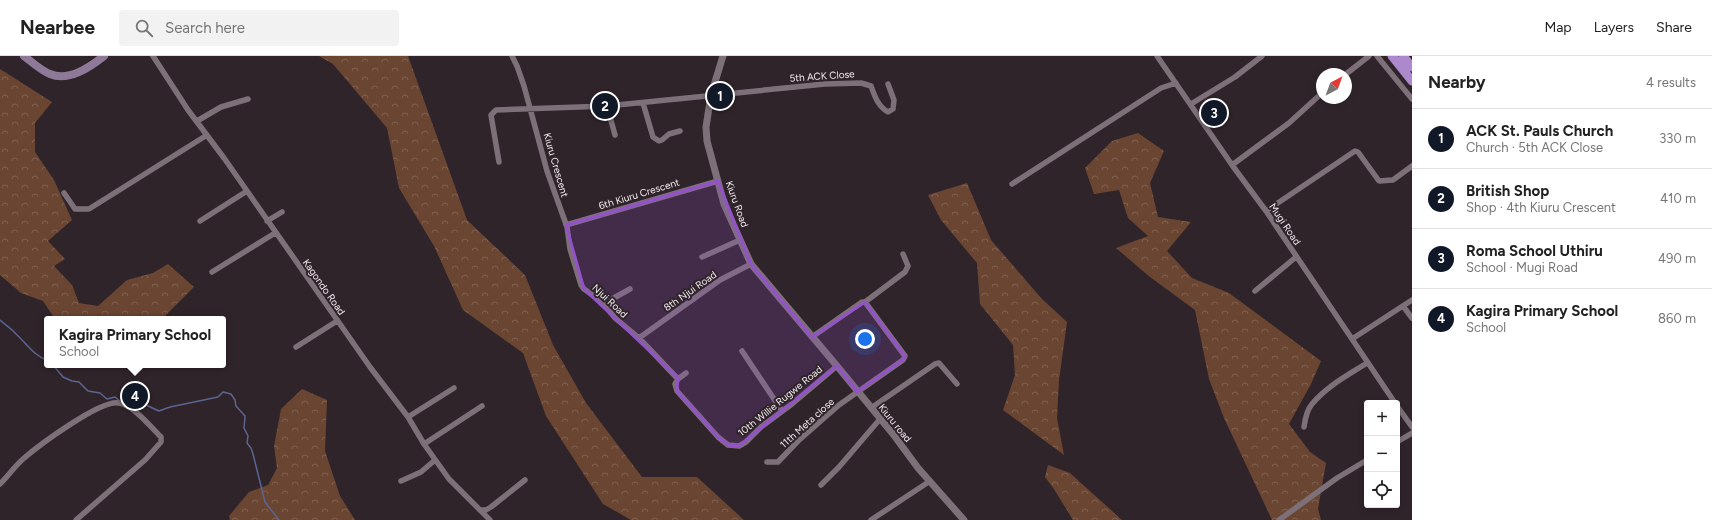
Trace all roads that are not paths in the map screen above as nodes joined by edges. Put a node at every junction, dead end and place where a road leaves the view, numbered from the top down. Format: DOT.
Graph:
graph roads {
  1 [pos="24,56"];
  2 [pos="104,56"];
  3 [pos="153,56"];
  4 [pos="512,56"];
  5 [pos="722,56"];
  6 [pos="1157,56"];
  7 [pos="1262,56"];
  8 [pos="1369,56"];
  9 [pos="1377,56"];
  10 [pos="1392,56"];
  11 [pos="1403,56"];
  12 [pos="1412,67"];
  13 [pos="1352,69"];
  14 [pos="1412,81"];
  15 [pos="1176,83"];
  16 [pos="888,84"];
  17 [pos="711,95"];
  18 [pos="1316,98"];
  19 [pos="248,99"];
  20 [pos="1412,99"];
  21 [pos="643,103"];
  22 [pos="1192,104"];
  23 [pos="607,106"];
  24 [pos="531,109"];
  25 [pos="197,121"];
  26 [pos="680,131"];
  27 [pos="207,135"];
  28 [pos="615,135"];
  29 [pos="499,162"];
  30 [pos="1232,165"];
  31 [pos="1412,166"];
  32 [pos="718,181"];
  33 [pos="1012,184"];
  34 [pos="247,191"];
  35 [pos="64,193"];
  36 [pos="1266,210"];
  37 [pos="282,212"];
  38 [pos="200,221"];
  39 [pos="267,221"];
  40 [pos="566,225"];
  41 [pos="275,233"];
  42 [pos="740,240"];
  43 [pos="903,254"];
  44 [pos="702,257"];
  45 [pos="1296,257"];
  46 [pos="751,264"];
  47 [pos="212,272"];
  48 [pos="630,289"];
  49 [pos="1255,291"];
  50 [pos="1412,300"];
  51 [pos="865,302"];
  52 [pos="603,304"];
  53 [pos="1403,306"];
  54 [pos="1412,318"];
  55 [pos="337,321"];
  56 [pos="641,337"];
  57 [pos="812,337"];
  58 [pos="1352,339"];
  59 [pos="296,347"];
  60 [pos="742,351"];
  61 [pos="1367,363"];
  62 [pos="837,366"];
  63 [pos="686,373"];
  64 [pos="678,379"];
  65 [pos="957,384"];
  66 [pos="454,388"];
  67 [pos="857,392"];
  68 [pos="1393,400"];
  69 [pos="482,406"];
  70 [pos="871,408"];
  71 [pos="1400,410"];
  72 [pos="782,411"];
  73 [pos="408,417"];
  74 [pos="880,419"];
  75 [pos="1304,427"];
  76 [pos="1412,428"];
  77 [pos="1412,433"];
  78 [pos="1400,440"];
  79 [pos="424,444"];
  80 [pos="435,460"];
  81 [pos="767,462"];
  82 [pos="1364,462"];
  83 [pos="525,480"];
  84 [pos="401,481"];
  85 [pos="930,481"];
  86 [pos="0,484"];
  87 [pos="821,484"];
  88 [pos="480,510"];
  89 [pos="76,520"];
  90 [pos="490,520"];
  91 [pos="871,520"];
  92 [pos="964,520"];
  93 [pos="1279,520"];
  1 -- 2 [label="main road"];
  3 -- 25 [label="street, Kagondo Road"];
  4 -- 24 [label="street, Kiuru Crescent"];
  5 -- 17 [label="street, Kiuru Road"];
  6 -- 15 [label="street, Mugi Road"];
  7 -- 22 [label="street"];
  8 -- 13 [label="street"];
  9 -- 20 [label="street"];
  10 -- 14 [label="highway"];
  11 -- 12 [label="highway"];
  15 -- 22 [label="street, Mugi Road"];
  15 -- 33 [label="street"];
  16 -- 17 [label="street, 5th ACK Close"];
  17 -- 21 [label="street"];
  17 -- 32 [label="street, Kiuru Road"];
  18 -- 30 [label="street"];
  19 -- 25 [label="street"];
  21 -- 23 [label="street"];
  21 -- 26 [label="street"];
  22 -- 30 [label="street, Mugi Road"];
  23 -- 24 [label="street"];
  23 -- 28 [label="street"];
  24 -- 29 [label="street"];
  24 -- 40 [label="street, Kiuru Crescent"];
  25 -- 27 [label="street, Kagondo Road"];
  27 -- 34 [label="street, Kagondo Road"];
  27 -- 35 [label="street"];
  30 -- 36 [label="street, Mugi Road"];
  31 -- 36 [label="street"];
  32 -- 40 [label="street, 6th Kiuru Crescent"];
  32 -- 42 [label="street, Kiuru Road"];
  34 -- 38 [label="street"];
  34 -- 39 [label="street, Kagondo Road"];
  36 -- 45 [label="street, Mugi Road"];
  37 -- 39 [label="street"];
  39 -- 41 [label="street, Kagondo Road"];
  40 -- 52 [label="street, Njui Road"];
  41 -- 47 [label="street"];
  41 -- 55 [label="street, Kagondo Road"];
  42 -- 44 [label="street"];
  42 -- 46 [label="street, Kiuru Road"];
  43 -- 51 [label="street"];
  45 -- 49 [label="street"];
  45 -- 58 [label="street, Mugi Road"];
  46 -- 56 [label="street, 8th Njui Road"];
  46 -- 57 [label="street, Kiuru Road"];
  48 -- 52 [label="street"];
  50 -- 53 [label="street"];
  51 -- 57 [label="street"];
  51 -- 67 [label="street, 11th Meta close"];
  52 -- 56 [label="street, Njui Road"];
  53 -- 54 [label="street"];
  53 -- 58 [label="street"];
  55 -- 59 [label="street"];
  55 -- 73 [label="street, Kagondo Road"];
  56 -- 64 [label="street, Njui Road"];
  57 -- 62 [label="street, Kiuru road"];
  58 -- 61 [label="street, Mugi Road"];
  60 -- 72 [label="street"];
  61 -- 68 [label="street, Mugi Road"];
  61 -- 75 [label="street"];
  62 -- 67 [label="street, Kiuru road"];
  62 -- 72 [label="street, 10th Willie Rugwe Road"];
  63 -- 64 [label="street"];
  64 -- 72 [label="street, 10th Willie Rugwe Road"];
  65 -- 70 [label="street"];
  66 -- 73 [label="street"];
  67 -- 70 [label="street, Kiuru road"];
  67 -- 81 [label="street, 11th Meta close"];
  69 -- 79 [label="street"];
  70 -- 74 [label="street, Kiuru road"];
  71 -- 76 [label="street"];
  73 -- 79 [label="street, Kagondo Road"];
  74 -- 85 [label="street, Kiuru road"];
  74 -- 87 [label="street"];
  77 -- 78 [label="street"];
  79 -- 80 [label="street, Kagondo Road"];
  80 -- 84 [label="street"];
  80 -- 88 [label="street, Kagondo Road"];
  82 -- 93 [label="street"];
  83 -- 88 [label="street"];
  85 -- 91 [label="street"];
  85 -- 92 [label="street, Kiuru road"];
  86 -- 89 [label="street"];
  88 -- 90 [label="street, Kagondo Road"];
}
